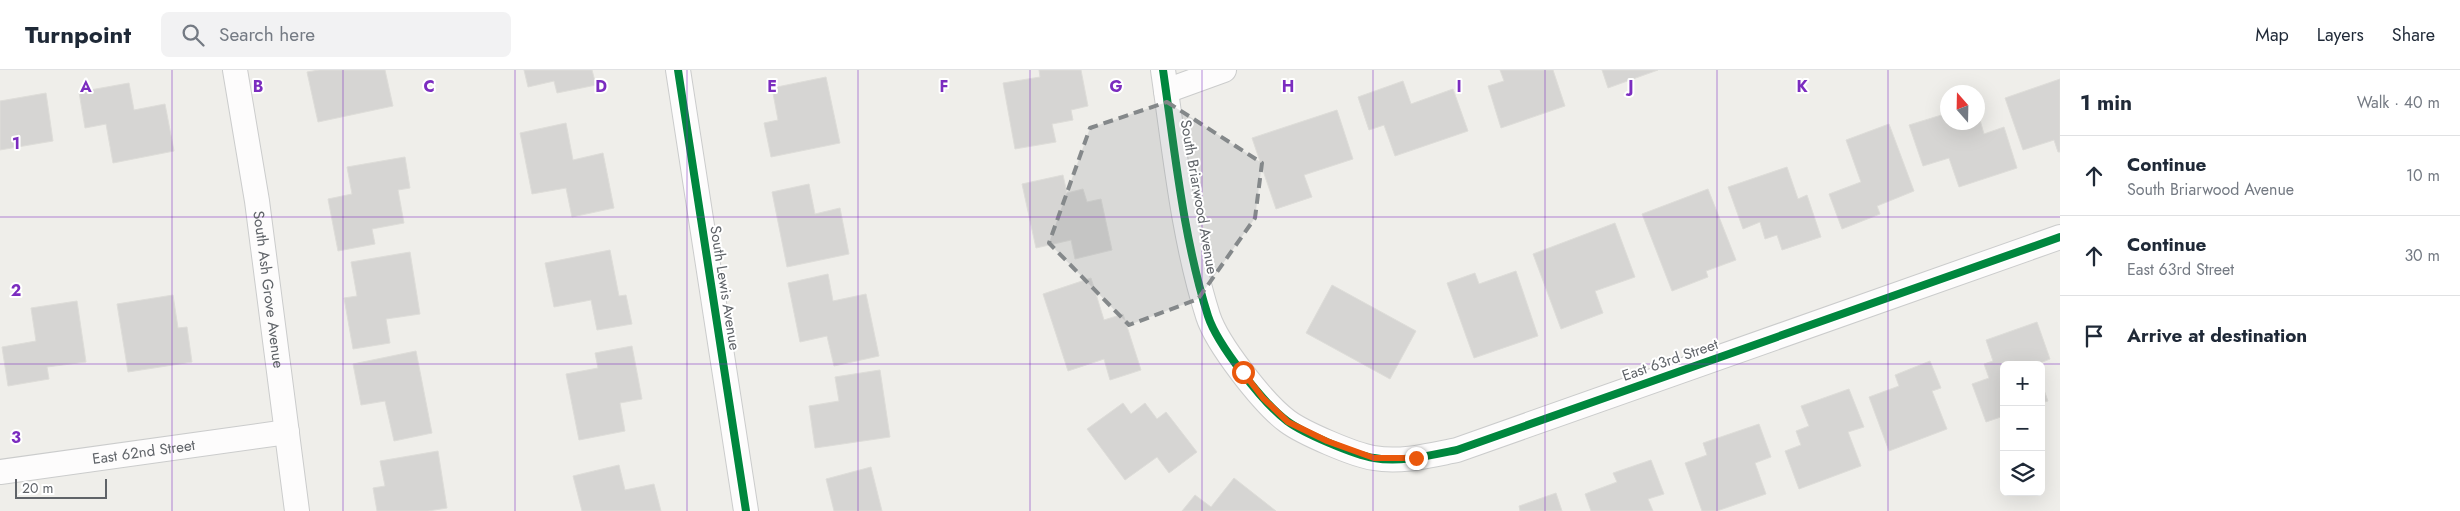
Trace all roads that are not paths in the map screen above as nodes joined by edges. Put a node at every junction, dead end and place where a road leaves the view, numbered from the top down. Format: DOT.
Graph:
graph roads {
  1 [pos="236,70"];
  2 [pos="678,70"];
  3 [pos="1224,70"];
  4 [pos="1164,80"];
  5 [pos="2060,237"];
  6 [pos="1288,422"];
  7 [pos="287,432"];
  8 [pos="0,472"];
  9 [pos="298,511"];
  10 [pos="746,511"];
  1 -- 7 [label="street, South Ash Grove Avenue"];
  2 -- 10 [label="street, South Lewis Avenue"];
  3 -- 4 [label="street"];
  4 -- 6 [label="street, South Briarwood Avenue"];
  5 -- 6 [label="street, East 63rd Street"];
  7 -- 8 [label="street, East 62nd Street"];
  7 -- 9 [label="street, South Ash Grove Avenue"];
}
